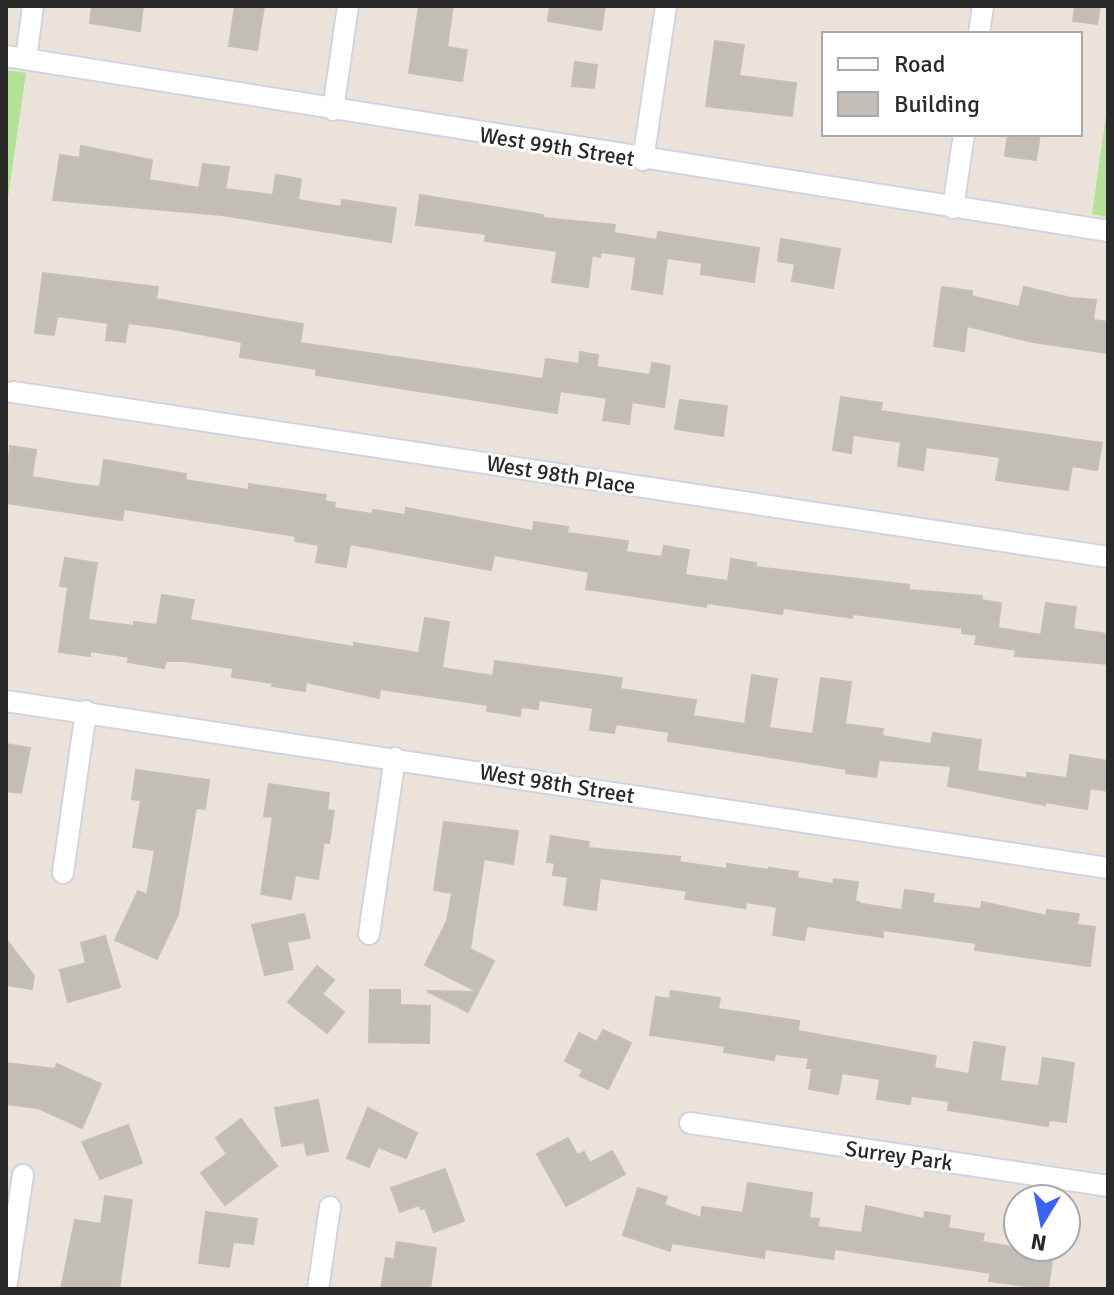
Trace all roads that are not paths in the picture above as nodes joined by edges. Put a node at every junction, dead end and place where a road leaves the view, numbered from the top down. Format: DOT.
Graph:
graph roads {
  1 [pos="33,6"];
  2 [pos="348,6"];
  3 [pos="666,6"];
  4 [pos="983,6"];
  5 [pos="979,32"];
  6 [pos="16,58"];
  7 [pos="333,110"];
  8 [pos="964,136"];
  9 [pos="643,160"];
  10 [pos="953,208"];
  11 [pos="1108,231"];
  12 [pos="13,392"];
  13 [pos="1108,557"];
  14 [pos="6,701"];
  15 [pos="86,711"];
  16 [pos="395,758"];
  17 [pos="1108,868"];
  18 [pos="63,873"];
  19 [pos="369,934"];
  20 [pos="690,1123"];
  21 [pos="23,1175"];
  22 [pos="1108,1186"];
  23 [pos="330,1207"];
  24 [pos="6,1289"];
  25 [pos="318,1289"];
  1 -- 6 [label="street"];
  2 -- 7 [label="street"];
  3 -- 9 [label="street"];
  4 -- 5 [label="street"];
  6 -- 7 [label="street, West 99th Street"];
  7 -- 9 [label="street, West 99th Street"];
  8 -- 10 [label="street"];
  9 -- 10 [label="street, West 99th Street"];
  10 -- 11 [label="street, West 99th Street"];
  12 -- 13 [label="street, West 98th Place"];
  14 -- 15 [label="street, West 98th Street"];
  15 -- 16 [label="street, West 98th Street"];
  15 -- 18 [label="street"];
  16 -- 17 [label="street, West 98th Street"];
  16 -- 19 [label="street"];
  20 -- 22 [label="street, Surrey Park"];
  21 -- 24 [label="street"];
  23 -- 25 [label="street"];
}
